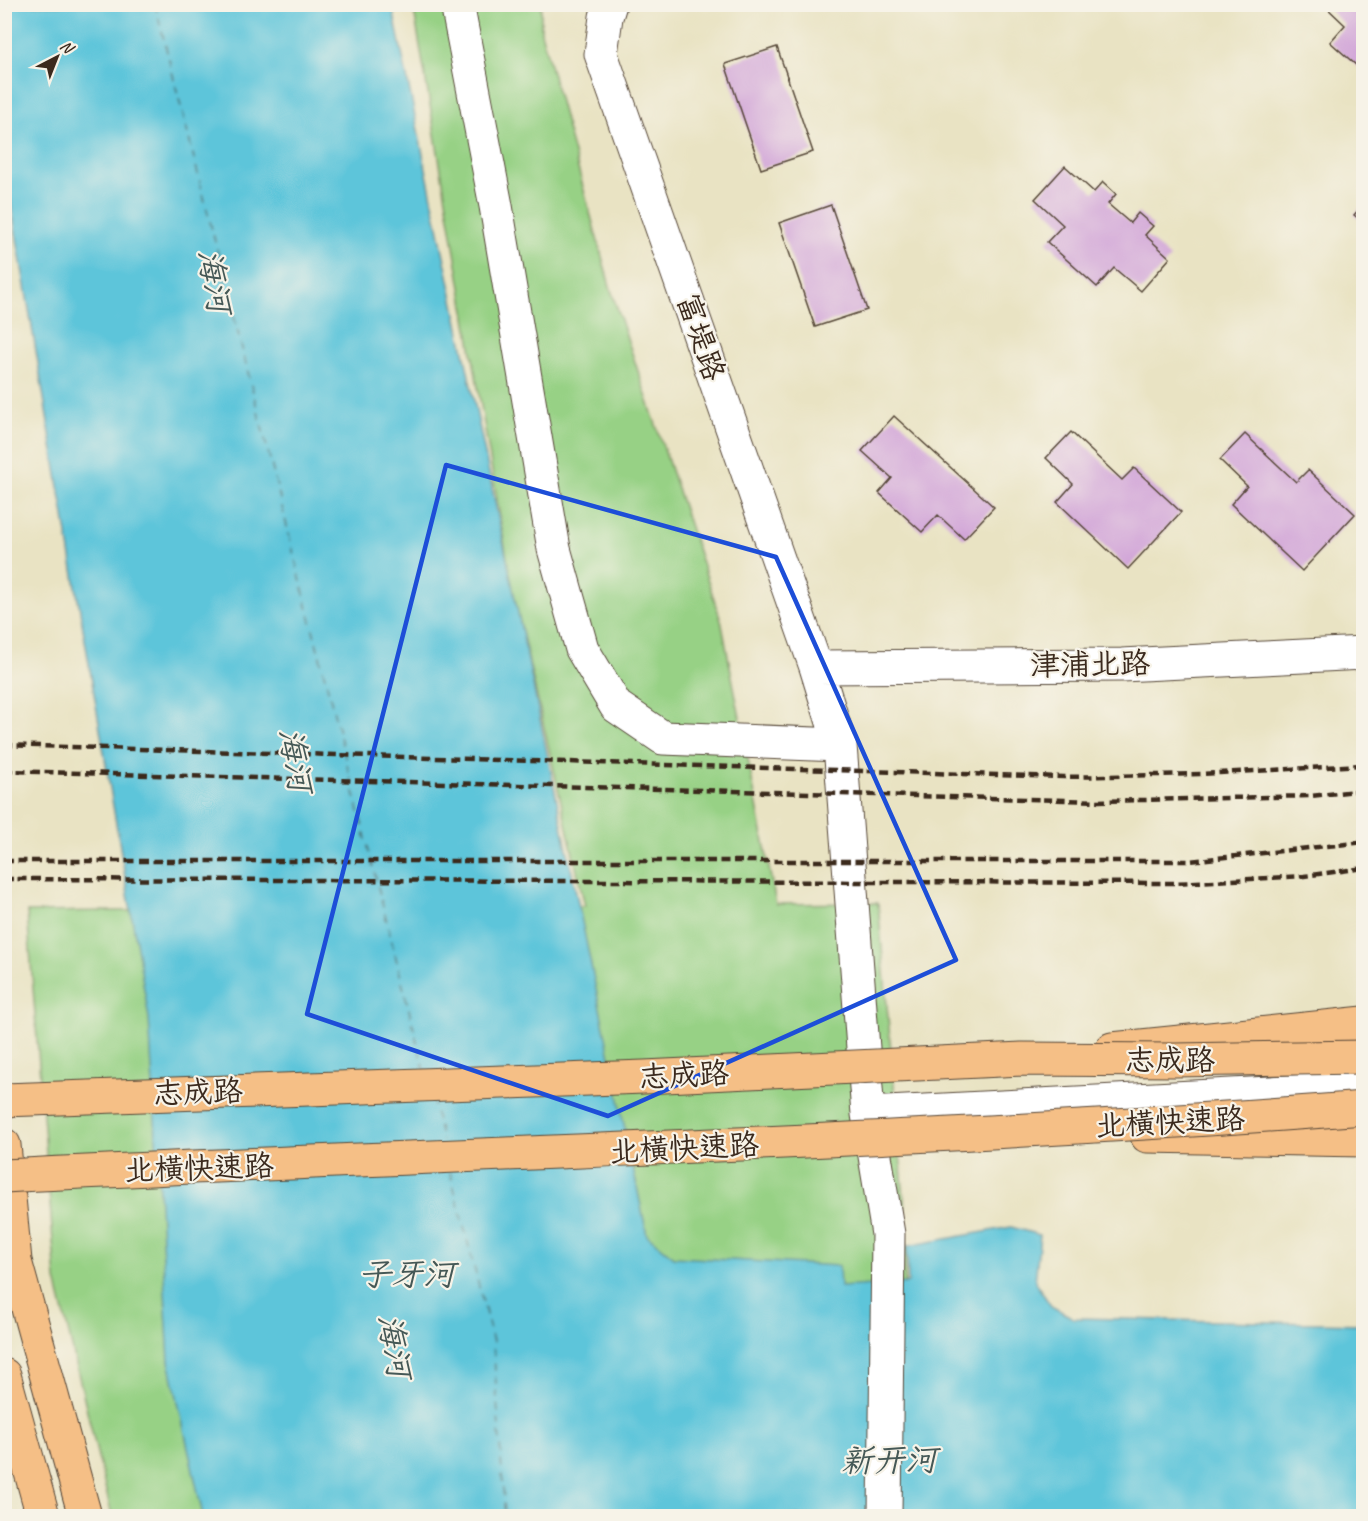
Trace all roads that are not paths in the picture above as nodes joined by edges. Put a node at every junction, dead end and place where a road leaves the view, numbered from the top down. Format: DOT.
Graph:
graph roads {
  1 [pos="457,4"];
  2 [pos="610,4"];
  3 [pos="1364,653"];
  4 [pos="816,667"];
  5 [pos="840,745"];
  6 [pos="1364,1023"];
  7 [pos="1364,1057"];
  8 [pos="1022,1059"];
  9 [pos="1364,1088"];
  10 [pos="4,1100"];
  11 [pos="1364,1108"];
  12 [pos="867,1114"];
  13 [pos="956,1134"];
  14 [pos="1364,1140"];
  15 [pos="4,1145"];
  16 [pos="4,1176"];
  17 [pos="10,1262"];
  18 [pos="4,1375"];
  19 [pos="43,1516"];
  20 [pos="85,1516"];
  21 [pos="885,1516"];
  1 -- 5 [label="street"];
  2 -- 4 [label="street, 富堤路"];
  3 -- 4 [label="street, 津浦北路"];
  4 -- 5 [label="street, 富堤路"];
  5 -- 12 [label="street, 富堤路"];
  6 -- 8 [label="main road, bridge"];
  7 -- 8 [label="main road, 志成路, bridge"];
  8 -- 10 [label="main road, 志成路, bridge"];
  9 -- 12 [label="street, 志成路"];
  11 -- 13 [label="main road, 北横快速路, bridge"];
  12 -- 21 [label="street, 富堤路"];
  13 -- 14 [label="main road, bridge"];
  13 -- 16 [label="main road, 北横快速路, bridge"];
  15 -- 17 [label="main road"];
  17 -- 20 [label="main road"];
  18 -- 19 [label="main road"];
}
